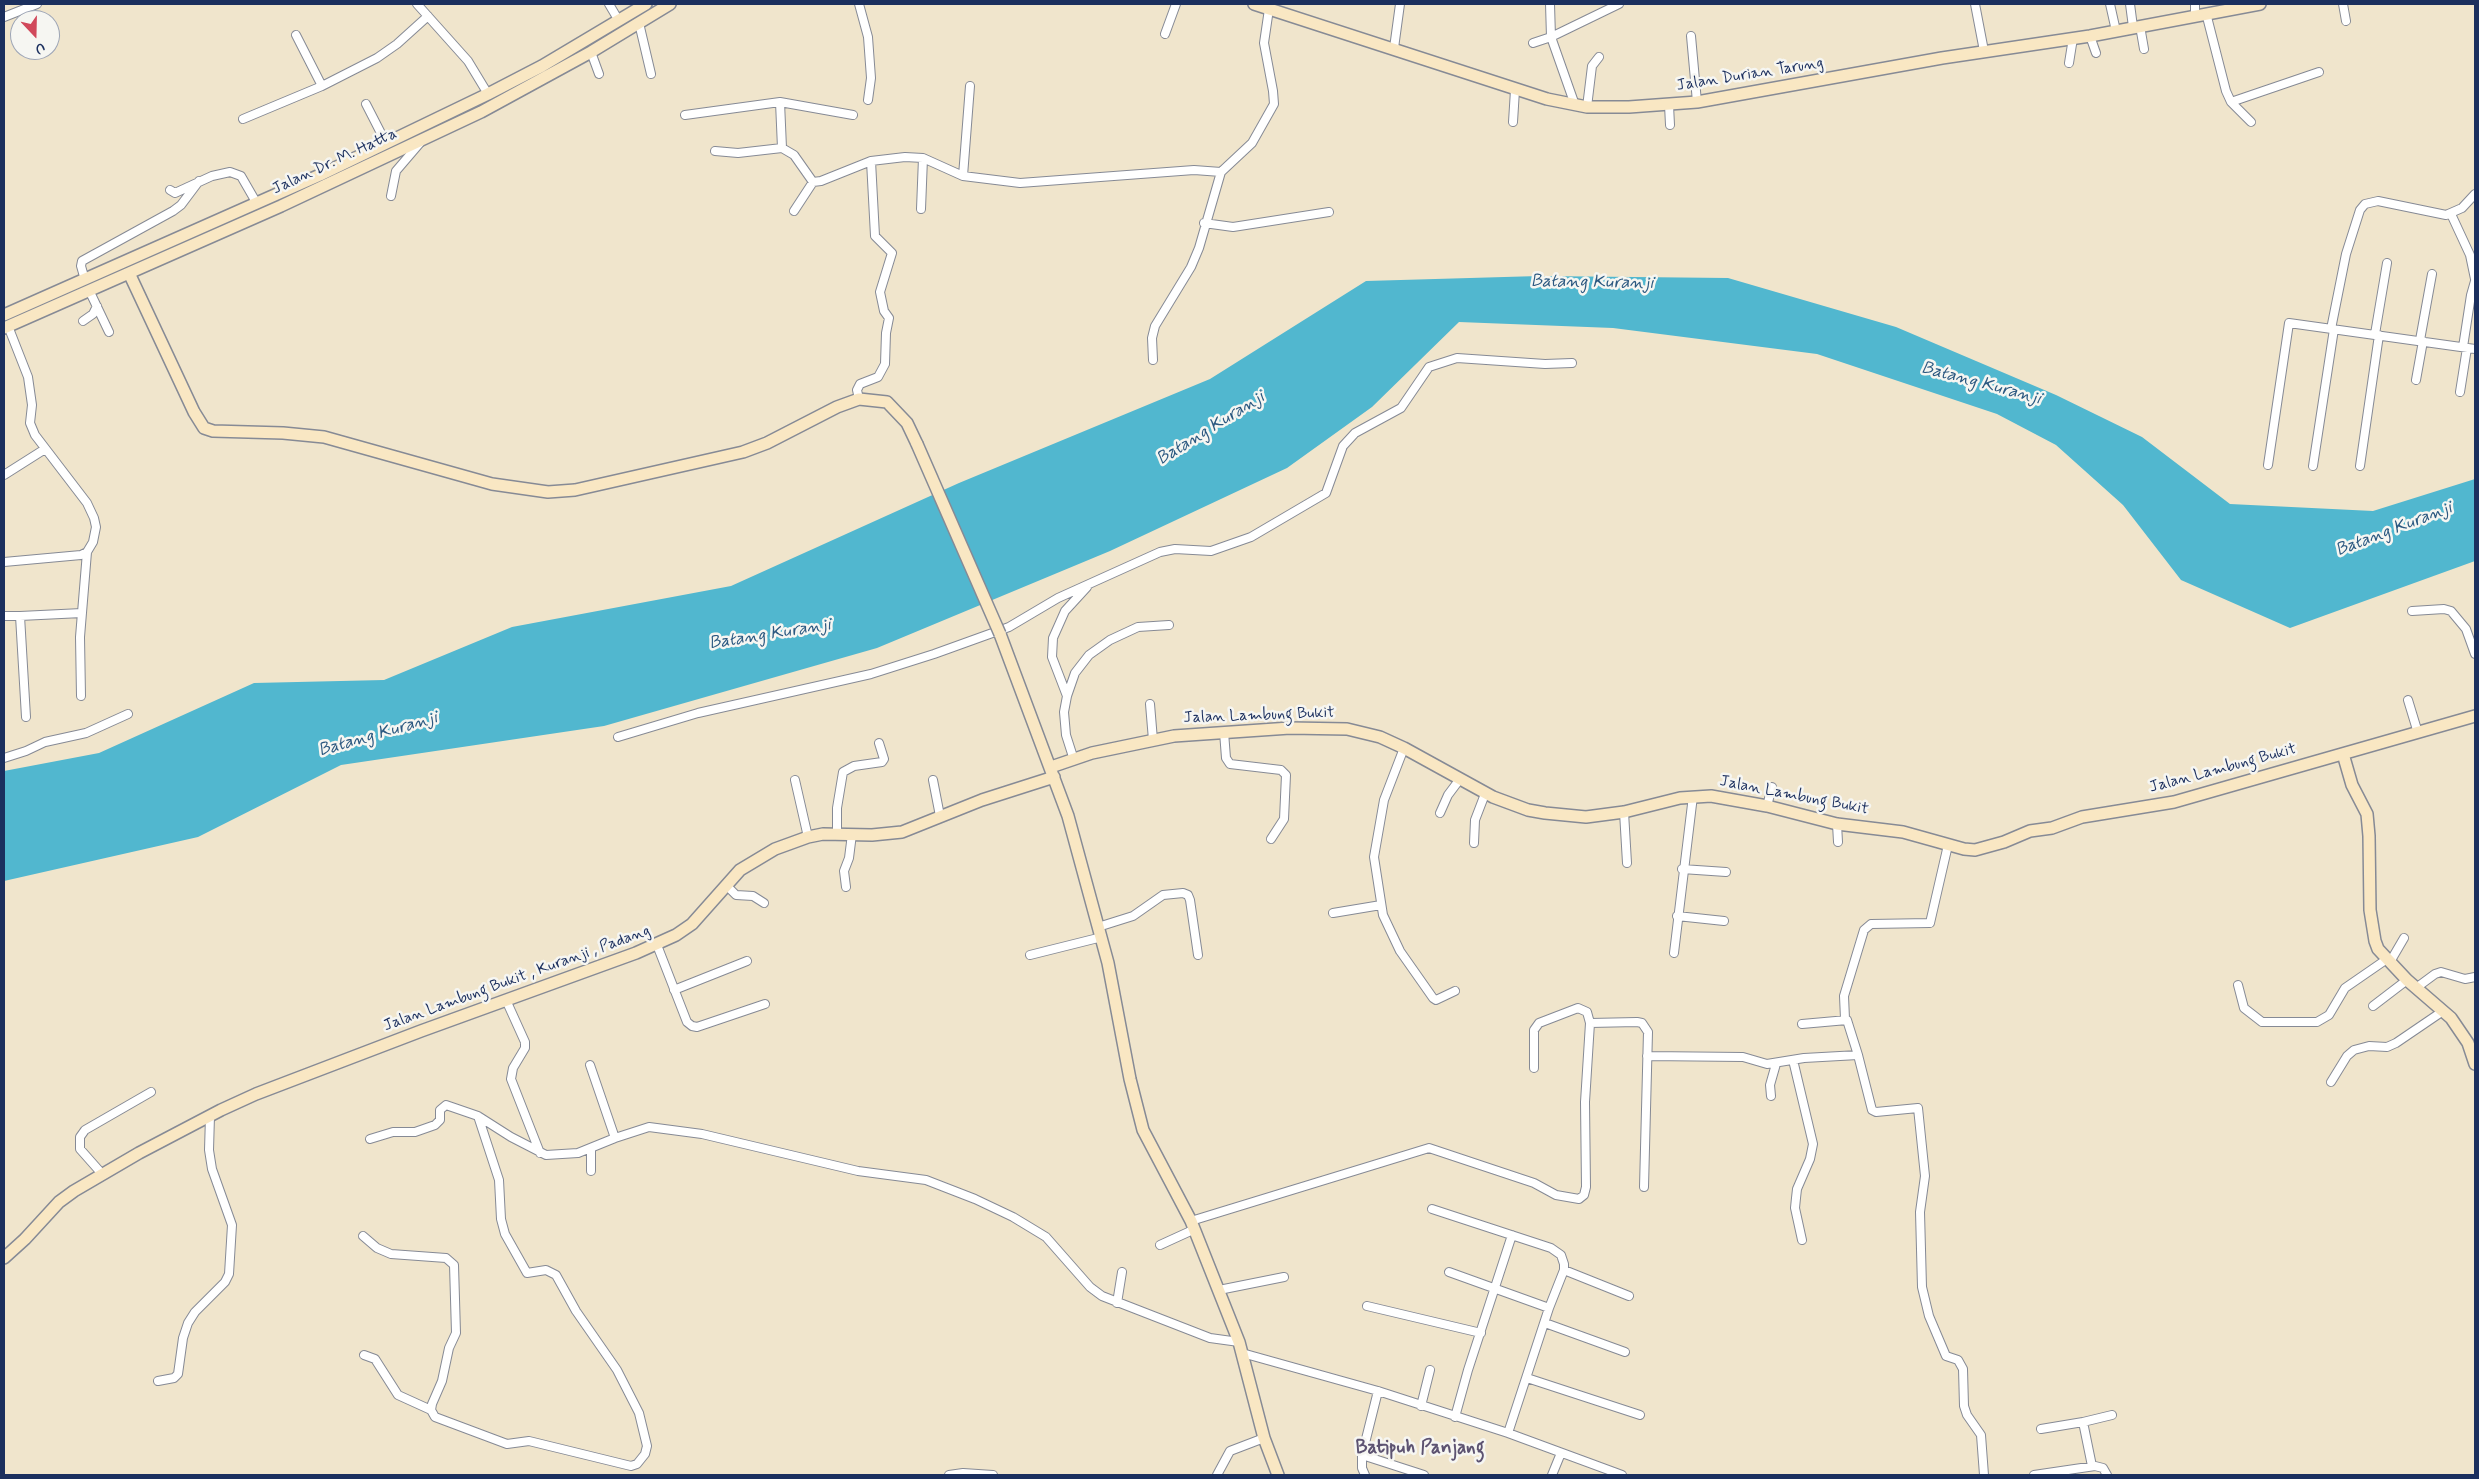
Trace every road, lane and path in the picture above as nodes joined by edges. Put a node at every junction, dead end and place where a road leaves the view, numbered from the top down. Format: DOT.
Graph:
graph roads {
  1 [pos="37,4"];
  2 [pos="417,4"];
  3 [pos="609,4"];
  4 [pos="646,4"];
  5 [pos="670,4"];
  6 [pos="859,4"];
  7 [pos="1176,4"];
  8 [pos="1254,4"];
  9 [pos="1400,4"];
  10 [pos="1550,4"];
  11 [pos="1619,4"];
  12 [pos="1975,4"];
  13 [pos="2110,4"];
  14 [pos="2130,4"];
  15 [pos="2260,4"];
  16 [pos="2343,4"];
  17 [pos="1605,7"];
  18 [pos="1268,9"];
  19 [pos="2199,11"];
  20 [pos="428,16"];
  21 [pos="4,17"];
  22 [pos="619,21"];
  23 [pos="2346,21"];
  24 [pos="638,23"];
  25 [pos="2137,26"];
  26 [pos="2116,30"];
  27 [pos="1165,34"];
  28 [pos="296,35"];
  29 [pos="1691,36"];
  30 [pos="2090,36"];
  31 [pos="1551,37"];
  32 [pos="2073,38"];
  33 [pos="587,39"];
  34 [pos="1533,43"];
  35 [pos="1394,48"];
  36 [pos="2144,50"];
  37 [pos="592,51"];
  38 [pos="1984,52"];
  39 [pos="2096,53"];
  40 [pos="1598,57"];
  41 [pos="2069,63"];
  42 [pos="2319,72"];
  43 [pos="599,74"];
  44 [pos="651,74"];
  45 [pos="322,86"];
  46 [pos="970,86"];
  47 [pos="1515,90"];
  48 [pos="488,94"];
  49 [pos="868,100"];
  50 [pos="780,102"];
  51 [pos="1697,102"];
  52 [pos="2231,102"];
  53 [pos="366,104"];
  54 [pos="1669,105"];
  55 [pos="1581,106"];
  56 [pos="685,115"];
  57 [pos="853,115"];
  58 [pos="244,119"];
  59 [pos="1513,122"];
  60 [pos="2251,122"];
  61 [pos="1670,125"];
  62 [pos="423,139"];
  63 [pos="386,143"];
  64 [pos="782,148"];
  65 [pos="715,151"];
  66 [pos="923,158"];
  67 [pos="871,161"];
  68 [pos="1221,172"];
  69 [pos="963,176"];
  70 [pos="199,181"];
  71 [pos="813,182"];
  72 [pos="170,190"];
  73 [pos="2475,194"];
  74 [pos="391,196"];
  75 [pos="256,202"];
  76 [pos="921,209"];
  77 [pos="794,210"];
  78 [pos="1329,212"];
  79 [pos="2451,214"];
  80 [pos="1204,223"];
  81 [pos="2387,263"];
  82 [pos="129,273"];
  83 [pos="2432,274"];
  84 [pos="2475,280"];
  85 [pos="87,285"];
  86 [pos="97,306"];
  87 [pos="84,321"];
  88 [pos="5,323"];
  89 [pos="2333,329"];
  90 [pos="109,332"];
  91 [pos="2377,335"];
  92 [pos="2422,340"];
  93 [pos="2468,348"];
  94 [pos="1153,360"];
  95 [pos="1572,363"];
  96 [pos="2416,380"];
  97 [pos="2460,392"];
  98 [pos="859,399"];
  99 [pos="45,449"];
  100 [pos="2268,465"];
  101 [pos="2313,466"];
  102 [pos="2360,466"];
  103 [pos="4,475"];
  104 [pos="87,552"];
  105 [pos="4,562"];
  106 [pos="1090,584"];
  107 [pos="2412,611"];
  108 [pos="82,613"];
  109 [pos="4,616"];
  110 [pos="20,616"];
  111 [pos="1169,625"];
  112 [pos="2475,654"];
  113 [pos="81,696"];
  114 [pos="1067,696"];
  115 [pos="2408,700"];
  116 [pos="1150,704"];
  117 [pos="128,714"];
  118 [pos="2475,716"];
  119 [pos="26,717"];
  120 [pos="1224,732"];
  121 [pos="2418,734"];
  122 [pos="618,737"];
  123 [pos="1152,740"];
  124 [pos="879,743"];
  125 [pos="1404,748"];
  126 [pos="2343,754"];
  127 [pos="4,758"];
  128 [pos="1074,760"];
  129 [pos="1052,772"];
  130 [pos="795,780"];
  131 [pos="933,780"];
  132 [pos="1460,780"];
  133 [pos="1772,787"];
  134 [pos="1485,794"];
  135 [pos="1693,796"];
  136 [pos="1767,806"];
  137 [pos="1624,812"];
  138 [pos="1440,813"];
  139 [pos="940,816"];
  140 [pos="1837,824"];
  141 [pos="837,833"];
  142 [pos="852,834"];
  143 [pos="808,837"];
  144 [pos="1270,838"];
  145 [pos="1838,842"];
  146 [pos="1474,843"];
  147 [pos="1948,845"];
  148 [pos="1627,863"];
  149 [pos="1682,869"];
  150 [pos="1726,872"];
  151 [pos="726,885"];
  152 [pos="846,887"];
  153 [pos="764,904"];
  154 [pos="1381,905"];
  155 [pos="1333,913"];
  156 [pos="1677,916"];
  157 [pos="1724,921"];
  158 [pos="1100,932"];
  159 [pos="2404,938"];
  160 [pos="657,944"];
  161 [pos="1674,953"];
  162 [pos="1030,955"];
  163 [pos="1198,955"];
  164 [pos="2388,960"];
  165 [pos="747,961"];
  166 [pos="2475,977"];
  167 [pos="2411,984"];
  168 [pos="2238,985"];
  169 [pos="674,990"];
  170 [pos="1455,991"];
  171 [pos="506,1000"];
  172 [pos="765,1004"];
  173 [pos="2373,1006"];
  174 [pos="2443,1011"];
  175 [pos="1845,1020"];
  176 [pos="1590,1023"];
  177 [pos="1802,1024"];
  178 [pos="1858,1055"];
  179 [pos="1648,1056"];
  180 [pos="1793,1060"];
  181 [pos="2475,1063"];
  182 [pos="1776,1064"];
  183 [pos="590,1065"];
  184 [pos="1534,1068"];
  185 [pos="2330,1082"];
  186 [pos="151,1092"];
  187 [pos="1771,1096"];
  188 [pos="210,1116"];
  189 [pos="478,1116"];
  190 [pos="615,1138"];
  191 [pos="370,1139"];
  192 [pos="591,1148"];
  193 [pos="540,1153"];
  194 [pos="591,1171"];
  195 [pos="100,1172"];
  196 [pos="1644,1187"];
  197 [pos="1432,1209"];
  198 [pos="1193,1225"];
  199 [pos="1512,1235"];
  200 [pos="363,1236"];
  201 [pos="1802,1240"];
  202 [pos="1160,1245"];
  203 [pos="4,1258"];
  204 [pos="1564,1270"];
  205 [pos="1122,1272"];
  206 [pos="1449,1272"];
  207 [pos="1284,1277"];
  208 [pos="1494,1289"];
  209 [pos="1219,1290"];
  210 [pos="1629,1296"];
  211 [pos="1117,1303"];
  212 [pos="1366,1306"];
  213 [pos="1549,1308"];
  214 [pos="1545,1323"];
  215 [pos="1481,1333"];
  216 [pos="1240,1342"];
  217 [pos="1625,1352"];
  218 [pos="1242,1353"];
  219 [pos="364,1355"];
  220 [pos="1430,1370"];
  221 [pos="1527,1378"];
  222 [pos="158,1380"];
  223 [pos="1378,1392"];
  224 [pos="1421,1406"];
  225 [pos="431,1410"];
  226 [pos="1640,1415"];
  227 [pos="2112,1416"];
  228 [pos="1455,1417"];
  229 [pos="2083,1422"];
  230 [pos="2042,1429"];
  231 [pos="1508,1433"];
  232 [pos="1264,1438"];
  233 [pos="1561,1453"];
  234 [pos="1362,1455"];
  235 [pos="2092,1466"];
  236 [pos="949,1475"];
  237 [pos="993,1475"];
  238 [pos="1217,1475"];
  239 [pos="1278,1475"];
  240 [pos="1365,1475"];
  241 [pos="1424,1475"];
  242 [pos="1552,1475"];
  243 [pos="1622,1475"];
  244 [pos="1984,1475"];
  245 [pos="2034,1475"];
  246 [pos="2107,1475"];
  1 -- 21 [label="street"];
  2 -- 20 [label="street"];
  3 -- 22 [label="street"];
  4 -- 22 [label="street, Jalan Dr. M. Hatta"];
  5 -- 24 [label="street, Jalan Dr. M. Hatta"];
  6 -- 49 [label="street"];
  7 -- 27 [label="street"];
  8 -- 18 [label="street, Jalan Durian Tarung"];
  9 -- 35 [label="street"];
  10 -- 31 [label="street"];
  11 -- 17 [label="street"];
  12 -- 38 [label="street"];
  13 -- 26 [label="street"];
  14 -- 25 [label="street"];
  15 -- 19 [label="street, Jalan Durian Tarung"];
  16 -- 23 [label="street"];
  17 -- 31 [label="street"];
  18 -- 35 [label="street, Jalan Durian Tarung"];
  18 -- 68 [label="street"];
  19 -- 25 [label="street, Jalan Durian Tarung"];
  19 -- 52 [label="street"];
  20 -- 45 [label="street"];
  20 -- 48 [label="street"];
  22 -- 33 [label="street, Jalan Dr. M. Hatta"];
  24 -- 37 [label="street, Jalan Dr. M. Hatta"];
  24 -- 44 [label="street"];
  25 -- 26 [label="street, Jalan Durian Tarung"];
  25 -- 36 [label="street"];
  26 -- 30 [label="street, Jalan Durian Tarung"];
  28 -- 45 [label="street"];
  29 -- 51 [label="street"];
  30 -- 32 [label="street, Jalan Durian Tarung"];
  30 -- 39 [label="street"];
  31 -- 34 [label="street"];
  31 -- 55 [label="street"];
  32 -- 38 [label="street, Jalan Durian Tarung"];
  32 -- 41 [label="street"];
  33 -- 37 [label="street"];
  33 -- 48 [label="street, Jalan Dr. M. Hatta"];
  35 -- 47 [label="street, Jalan Durian Tarung"];
  37 -- 43 [label="street"];
  37 -- 62 [label="street, Jalan Dr. M. Hatta"];
  38 -- 51 [label="street, Jalan Durian Tarung"];
  40 -- 55 [label="street"];
  42 -- 52 [label="street"];
  45 -- 58 [label="street"];
  46 -- 69 [label="street"];
  47 -- 55 [label="street, Jalan Durian Tarung"];
  47 -- 59 [label="street"];
  48 -- 63 [label="street, Jalan Dr. M. Hatta"];
  50 -- 56 [label="street"];
  50 -- 57 [label="street"];
  50 -- 64 [label="street"];
  51 -- 54 [label="street, Jalan Durian Tarung"];
  52 -- 60 [label="street"];
  53 -- 63 [label="street"];
  54 -- 55 [label="street, Jalan Durian Tarung"];
  54 -- 61 [label="street"];
  62 -- 74 [label="street"];
  62 -- 82 [label="street, Jalan Dr. M. Hatta"];
  63 -- 75 [label="street, Jalan Dr. M. Hatta"];
  64 -- 65 [label="street"];
  64 -- 71 [label="street"];
  66 -- 67 [label="street"];
  66 -- 69 [label="street"];
  66 -- 76 [label="street"];
  67 -- 71 [label="street"];
  67 -- 98 [label="street"];
  68 -- 69 [label="street"];
  68 -- 80 [label="street"];
  70 -- 72 [label="street"];
  70 -- 75 [label="street"];
  70 -- 85 [label="street"];
  71 -- 77 [label="street"];
  73 -- 79 [label="street"];
  75 -- 85 [label="street, Jalan Dr. M. Hatta"];
  78 -- 80 [label="street"];
  79 -- 84 [label="street"];
  79 -- 89 [label="street"];
  80 -- 94 [label="street"];
  81 -- 91 [label="street"];
  82 -- 85 [label="street, Jalan Dr. M. Hatta"];
  82 -- 98 [label="street"];
  83 -- 92 [label="street"];
  84 -- 93 [label="street"];
  85 -- 86 [label="street"];
  85 -- 88 [label="street, Jalan Dr. M. Hatta"];
  86 -- 87 [label="street"];
  86 -- 90 [label="street"];
  88 -- 99 [label="street"];
  89 -- 91 [label="street"];
  89 -- 100 [label="street"];
  89 -- 101 [label="street"];
  91 -- 92 [label="street"];
  91 -- 102 [label="street"];
  92 -- 93 [label="street"];
  92 -- 96 [label="street"];
  93 -- 97 [label="street"];
  95 -- 106 [label="street"];
  98 -- 129 [label="street, bridge"];
  99 -- 103 [label="street"];
  99 -- 104 [label="street"];
  104 -- 105 [label="street"];
  104 -- 108 [label="street"];
  106 -- 114 [label="street"];
  106 -- 122 [label="street"];
  107 -- 112 [label="street"];
  108 -- 110 [label="street"];
  108 -- 113 [label="street"];
  109 -- 110 [label="street"];
  110 -- 119 [label="street"];
  111 -- 114 [label="street"];
  114 -- 128 [label="street"];
  115 -- 121 [label="street"];
  116 -- 123 [label="street"];
  117 -- 127 [label="street"];
  118 -- 121 [label="street, Jalan Lambung Bukit"];
  120 -- 123 [label="street, Jalan Lambung Bukit"];
  120 -- 125 [label="street, Jalan Lambung Bukit"];
  120 -- 144 [label="street"];
  121 -- 126 [label="street, Jalan Lambung Bukit"];
  123 -- 128 [label="street, Jalan Lambung Bukit"];
  124 -- 141 [label="street"];
  125 -- 132 [label="street, Jalan Lambung Bukit"];
  125 -- 154 [label="street"];
  126 -- 147 [label="street, Jalan Lambung Bukit"];
  126 -- 164 [label="street"];
  128 -- 129 [label="street, Jalan Lambung Bukit"];
  129 -- 139 [label="street, Jalan Lambung Bukit , Kuranji , Padang"];
  129 -- 158 [label="street"];
  130 -- 143 [label="street"];
  131 -- 139 [label="street"];
  132 -- 134 [label="street, Jalan Lambung Bukit"];
  132 -- 138 [label="street"];
  133 -- 136 [label="street"];
  134 -- 137 [label="street, Jalan Lambung Bukit"];
  134 -- 146 [label="street"];
  135 -- 136 [label="street, Jalan Lambung Bukit"];
  135 -- 137 [label="street, Jalan Lambung Bukit"];
  135 -- 149 [label="street"];
  136 -- 140 [label="street, Jalan Lambung Bukit"];
  137 -- 148 [label="street"];
  139 -- 142 [label="street, Jalan Lambung Bukit , Kuranji , Padang"];
  140 -- 145 [label="street"];
  140 -- 147 [label="street, Jalan Lambung Bukit"];
  141 -- 142 [label="street, Jalan Lambung Bukit , Kuranji , Padang"];
  141 -- 143 [label="street, Jalan Lambung Bukit , Kuranji , Padang"];
  142 -- 152 [label="street"];
  143 -- 151 [label="street, Jalan Lambung Bukit , Kuranji , Padang"];
  147 -- 175 [label="street"];
  149 -- 150 [label="street"];
  149 -- 156 [label="street"];
  151 -- 153 [label="street"];
  151 -- 160 [label="street, Jalan Lambung Bukit , Kuranji , Padang"];
  154 -- 155 [label="street"];
  154 -- 170 [label="street"];
  156 -- 157 [label="street"];
  156 -- 161 [label="street"];
  158 -- 162 [label="street"];
  158 -- 163 [label="street"];
  158 -- 198 [label="street"];
  159 -- 164 [label="street"];
  160 -- 169 [label="street"];
  160 -- 171 [label="street, Jalan Lambung Bukit , Kuranji , Padang"];
  164 -- 167 [label="street"];
  164 -- 168 [label="street"];
  165 -- 169 [label="street"];
  166 -- 167 [label="street"];
  167 -- 173 [label="street"];
  167 -- 174 [label="street"];
  169 -- 172 [label="street"];
  171 -- 188 [label="street, Jalan Lambung Bukit , Kuranji , Padang"];
  171 -- 193 [label="street"];
  174 -- 181 [label="street"];
  174 -- 185 [label="street"];
  175 -- 177 [label="street"];
  175 -- 178 [label="street"];
  176 -- 179 [label="street"];
  176 -- 184 [label="street"];
  176 -- 198 [label="street"];
  178 -- 180 [label="street"];
  178 -- 244 [label="street"];
  179 -- 182 [label="street"];
  179 -- 196 [label="street"];
  180 -- 182 [label="street"];
  180 -- 201 [label="street"];
  182 -- 187 [label="street"];
  183 -- 190 [label="street"];
  186 -- 195 [label="street"];
  188 -- 195 [label="street, Jalan Lambung Bukit , Kuranji , Padang"];
  188 -- 222 [label="street"];
  189 -- 191 [label="street"];
  189 -- 193 [label="street"];
  189 -- 225 [label="street"];
  190 -- 192 [label="street"];
  190 -- 211 [label="street"];
  192 -- 193 [label="street"];
  192 -- 194 [label="street"];
  195 -- 203 [label="street, Jalan Lambung Bukit , Kuranji , Padang"];
  197 -- 199 [label="street"];
  198 -- 202 [label="street"];
  198 -- 209 [label="street"];
  199 -- 204 [label="street"];
  199 -- 208 [label="street"];
  200 -- 225 [label="street"];
  204 -- 210 [label="street"];
  204 -- 213 [label="street"];
  205 -- 211 [label="street"];
  206 -- 208 [label="street"];
  207 -- 209 [label="street"];
  208 -- 213 [label="street"];
  208 -- 215 [label="street"];
  209 -- 216 [label="street"];
  211 -- 216 [label="street"];
  212 -- 215 [label="street"];
  213 -- 214 [label="street"];
  214 -- 217 [label="street"];
  214 -- 221 [label="street"];
  215 -- 228 [label="street"];
  216 -- 218 [label="street"];
  218 -- 223 [label="street"];
  218 -- 232 [label="street"];
  219 -- 225 [label="street"];
  220 -- 224 [label="street"];
  221 -- 226 [label="street"];
  221 -- 231 [label="street"];
  223 -- 224 [label="street"];
  223 -- 234 [label="street"];
  224 -- 228 [label="street"];
  227 -- 229 [label="street"];
  228 -- 231 [label="street"];
  229 -- 230 [label="street"];
  229 -- 235 [label="street"];
  231 -- 233 [label="street"];
  232 -- 238 [label="street"];
  232 -- 239 [label="street"];
  233 -- 242 [label="street"];
  233 -- 243 [label="street"];
  234 -- 240 [label="street"];
  234 -- 241 [label="street"];
  235 -- 245 [label="street"];
  235 -- 246 [label="street"];
  236 -- 237 [label="street"];
}
